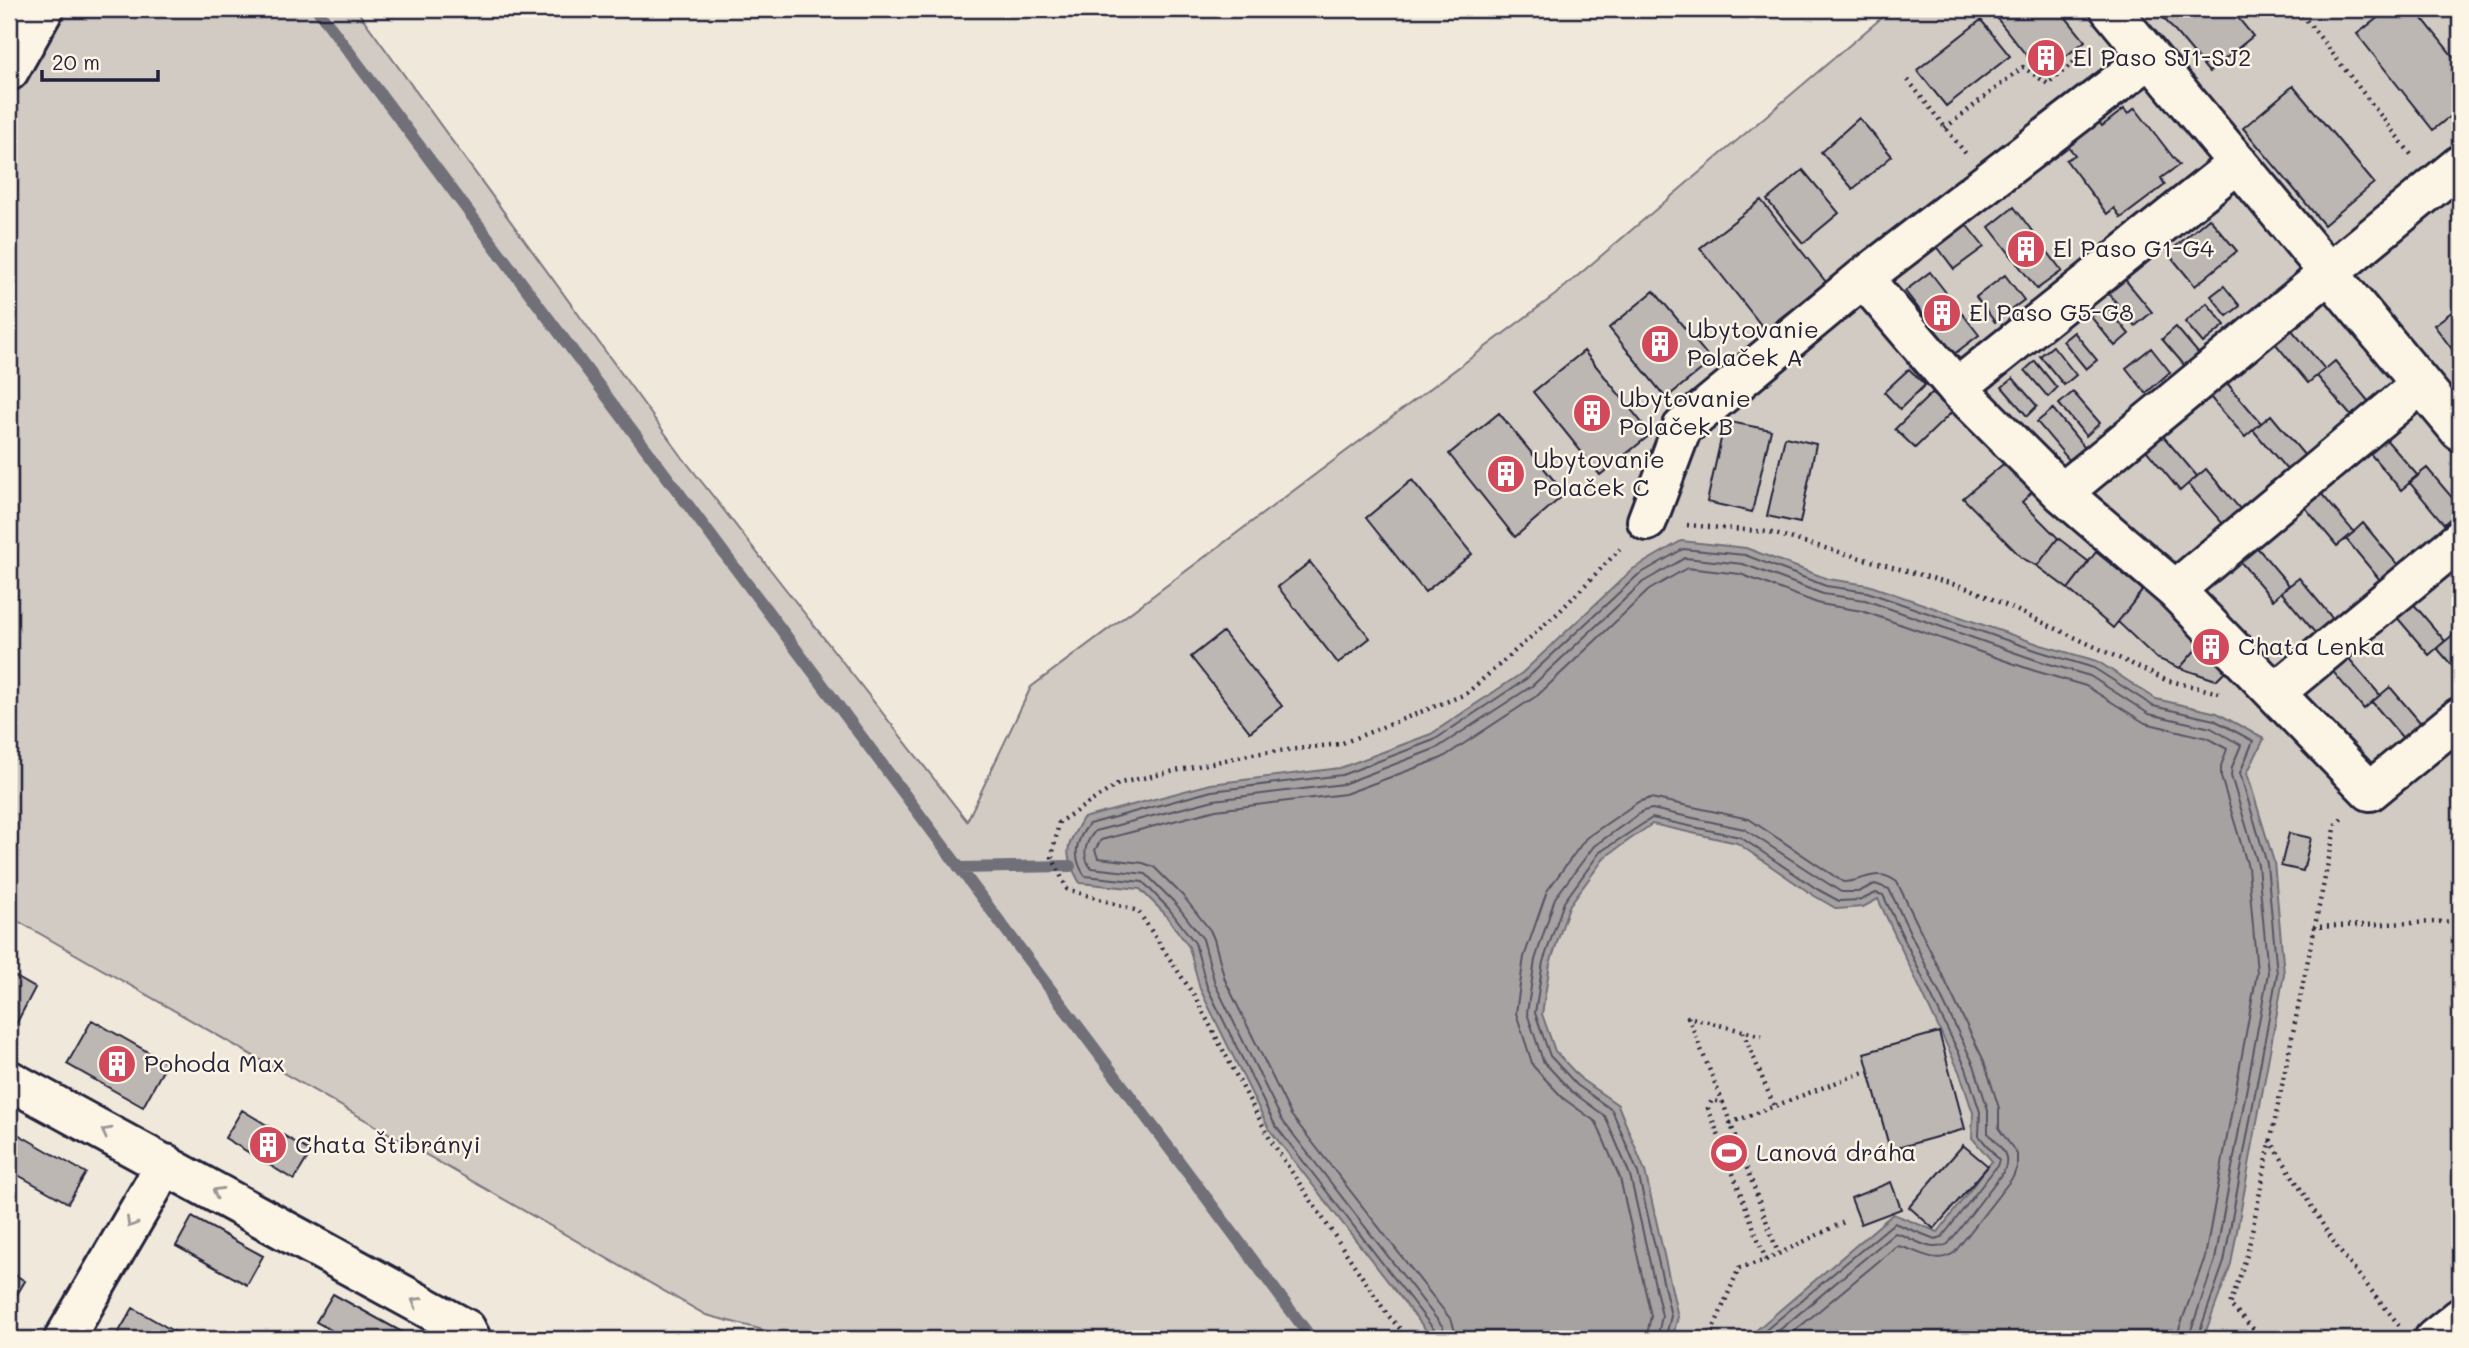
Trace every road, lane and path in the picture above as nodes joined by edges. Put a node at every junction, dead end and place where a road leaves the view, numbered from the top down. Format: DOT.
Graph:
graph roads {
  1 [pos="44,9"];
  2 [pos="2109,9"];
  3 [pos="2298,9"];
  4 [pos="2150,58"];
  5 [pos="9,71"];
  6 [pos="1908,80"];
  7 [pos="2111,89"];
  8 [pos="1945,128"];
  9 [pos="2238,163"];
  10 [pos="2448,175"];
  11 [pos="1988,182"];
  12 [pos="2328,273"];
  13 [pos="1863,278"];
  14 [pos="2420,385"];
  15 [pos="1957,388"];
  16 [pos="2460,431"];
  17 [pos="2063,493"];
  18 [pos="1647,521"];
  19 [pos="2460,540"];
  20 [pos="2175,590"];
  21 [pos="2276,692"];
  22 [pos="2460,717"];
  23 [pos="2370,791"];
  24 [pos="2460,921"];
  25 [pos="2313,926"];
  26 [pos="1743,1031"];
  27 [pos="1762,1036"];
  28 [pos="1864,1072"];
  29 [pos="9,1080"];
  30 [pos="1723,1103"];
  31 [pos="1774,1106"];
  32 [pos="1730,1124"];
  33 [pos="2269,1140"];
  34 [pos="166,1164"];
  35 [pos="1846,1221"];
  36 [pos="1778,1253"];
  37 [pos="1766,1260"];
  38 [pos="2460,1318"];
  39 [pos="2418,1334"];
  40 [pos="64,1339"];
  41 [pos="471,1339"];
  42 [pos="1409,1339"];
  43 [pos="1709,1339"];
  44 [pos="2263,1339"];
  1 -- 5 [label="street"];
  2 -- 4 [label="street"];
  3 -- 10 [label="path"];
  4 -- 7 [label="street"];
  4 -- 9 [label="street"];
  6 -- 8 [label="path"];
  7 -- 8 [label="path"];
  7 -- 11 [label="street"];
  8 -- 11 [label="path"];
  9 -- 12 [label="street"];
  9 -- 15 [label="street"];
  10 -- 12 [label="street"];
  11 -- 13 [label="street"];
  12 -- 14 [label="street"];
  12 -- 17 [label="street"];
  13 -- 15 [label="street"];
  13 -- 18 [label="street"];
  14 -- 16 [label="street"];
  14 -- 20 [label="street"];
  15 -- 17 [label="street"];
  17 -- 20 [label="street"];
  18 -- 21 [label="path"];
  18 -- 42 [label="path"];
  19 -- 21 [label="street"];
  20 -- 21 [label="street"];
  21 -- 23 [label="street"];
  22 -- 23 [label="street"];
  23 -- 25 [label="path"];
  24 -- 25 [label="path"];
  25 -- 33 [label="path"];
  26 -- 27 [label="path"];
  26 -- 30 [label="path"];
  26 -- 31 [label="path"];
  28 -- 31 [label="path"];
  34 -- 29 [label="street, one-way"];
  30 -- 32 [label="path"];
  30 -- 37 [label="path"];
  31 -- 32 [label="path"];
  32 -- 36 [label="path"];
  33 -- 39 [label="path"];
  33 -- 44 [label="path"];
  34 -- 40 [label="street, one-way"];
  41 -- 34 [label="street, one-way"];
  35 -- 36 [label="path"];
  36 -- 37 [label="path"];
  37 -- 43 [label="path"];
  38 -- 39 [label="street"];
}
